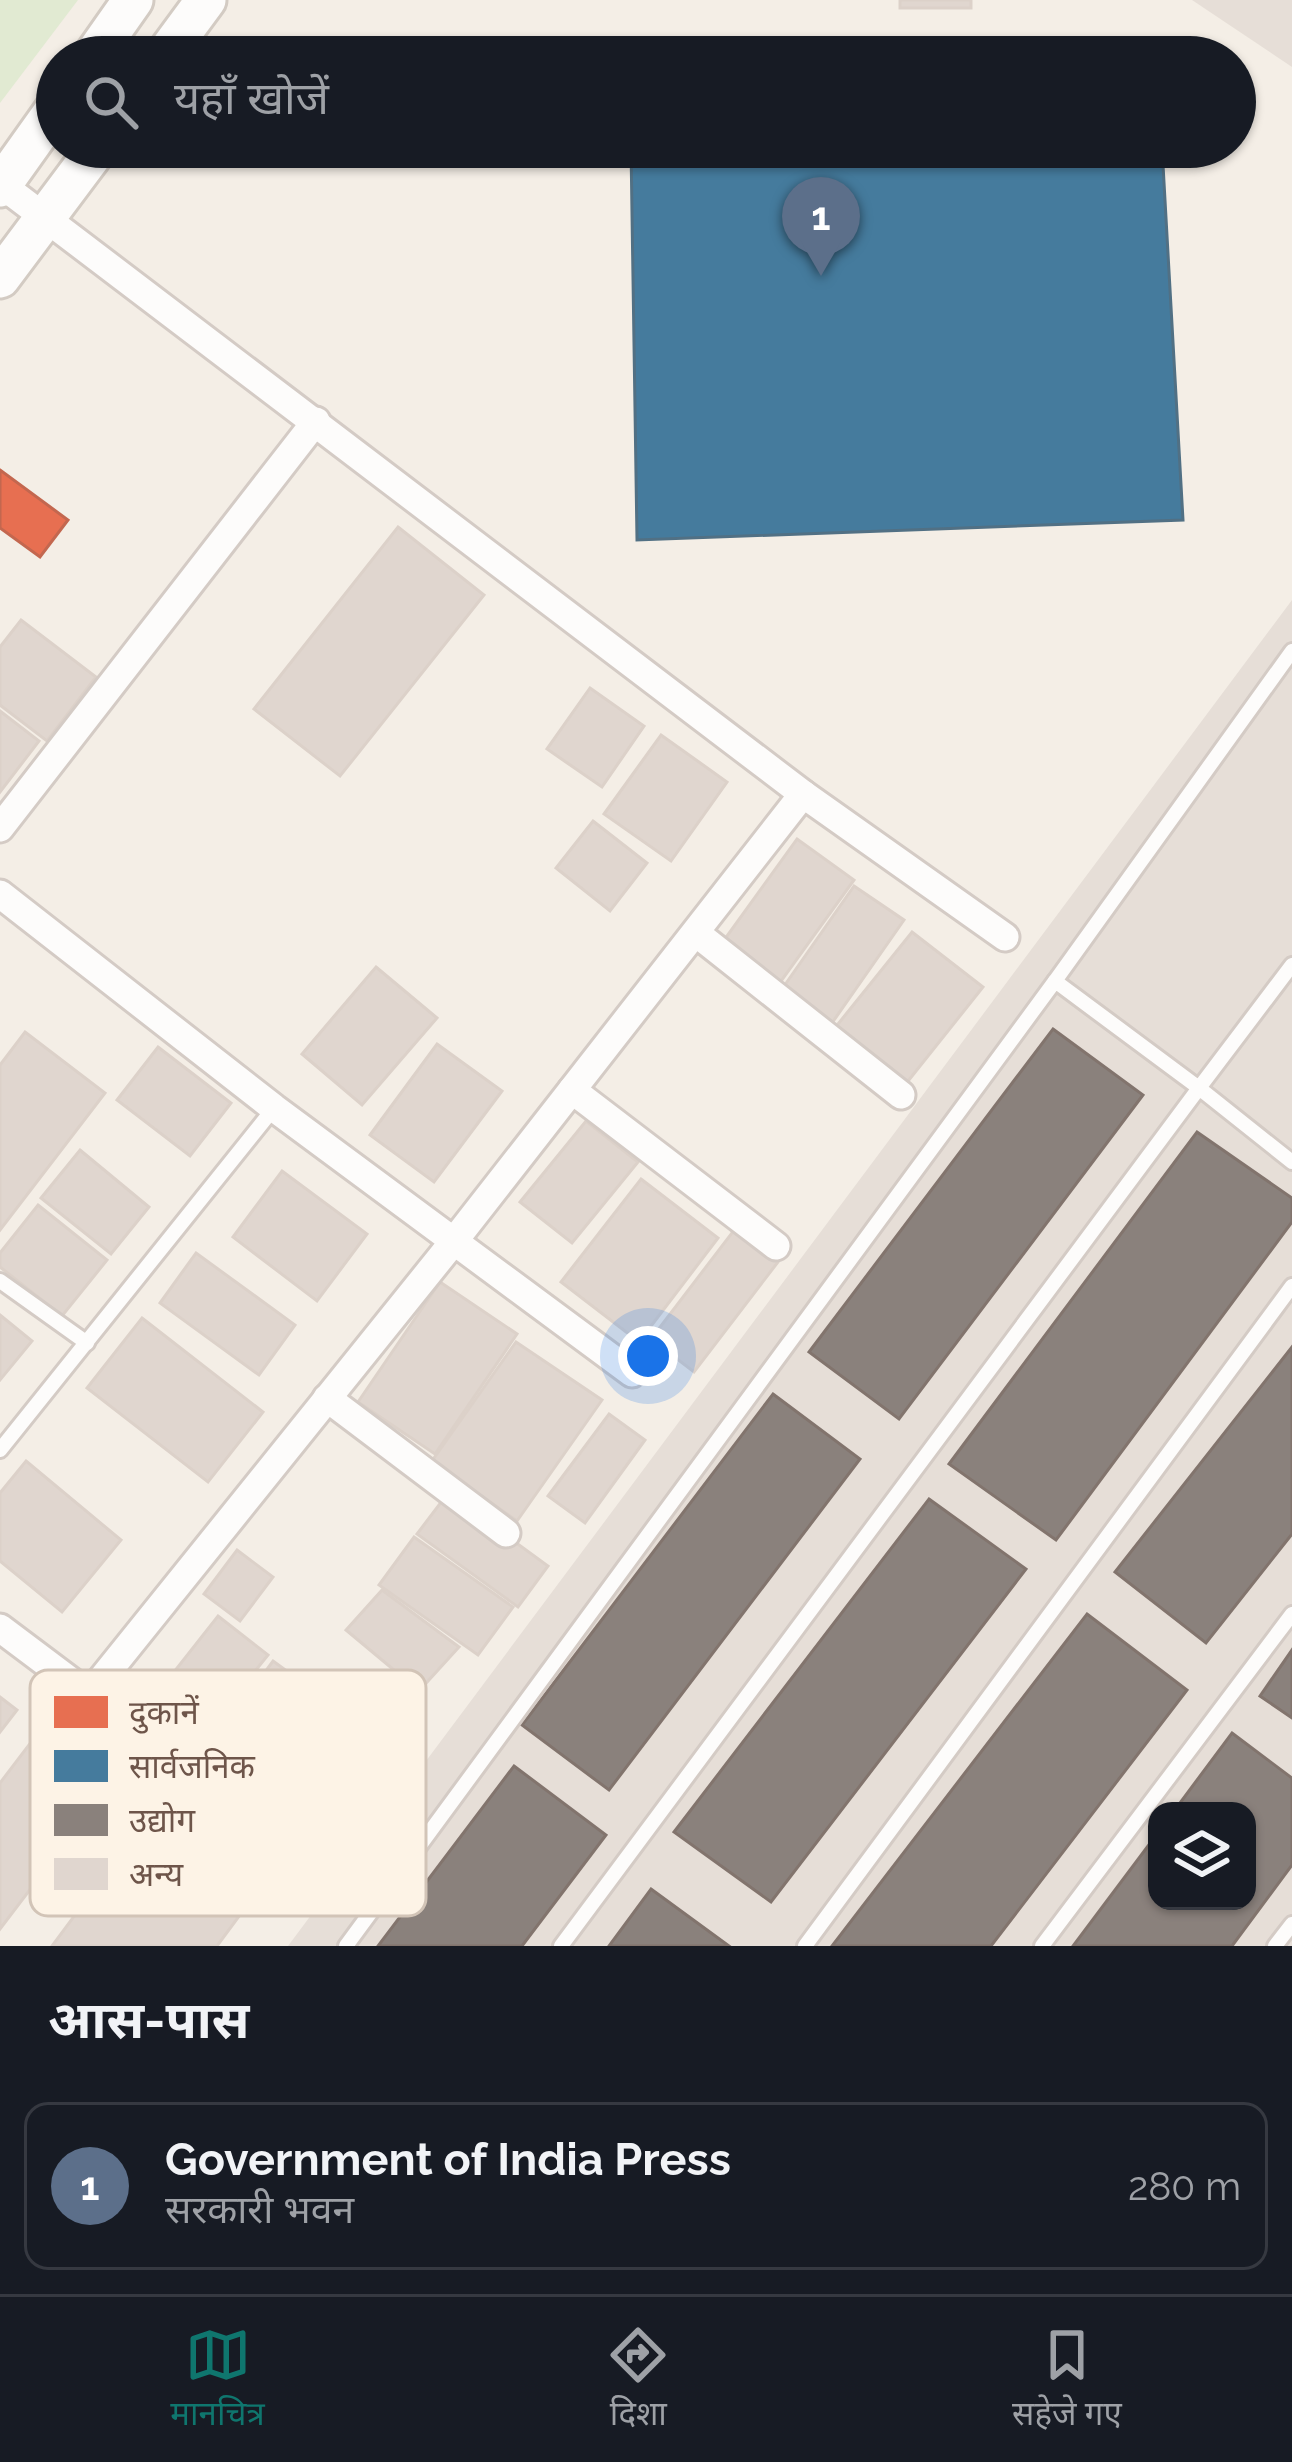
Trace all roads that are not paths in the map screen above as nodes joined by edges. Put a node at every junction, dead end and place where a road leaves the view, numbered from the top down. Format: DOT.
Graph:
graph roads {
  1 [pos="134,0"];
  2 [pos="206,0"];
  3 [pos="108,36"];
  4 [pos="179,36"];
  5 [pos="36,137"];
  6 [pos="82,168"];
  7 [pos="1,186"];
  8 [pos="47,216"];
  9 [pos="0,278"];
  10 [pos="316,422"];
  11 [pos="1292,651"];
  12 [pos="803,794"];
  13 [pos="0,828"];
  14 [pos="0,894"];
  15 [pos="696,933"];
  16 [pos="1005,937"];
  17 [pos="1292,965"];
  18 [pos="1055,981"];
  19 [pos="1199,1088"];
  20 [pos="572,1090"];
  21 [pos="901,1095"];
  22 [pos="274,1108"];
  23 [pos="1292,1162"];
  24 [pos="454,1241"];
  25 [pos="776,1246"];
  26 [pos="0,1281"];
  27 [pos="1292,1286"];
  28 [pos="86,1343"];
  29 [pos="632,1373"];
  30 [pos="327,1398"];
  31 [pos="0,1450"];
  32 [pos="506,1533"];
  33 [pos="1292,1614"];
  34 [pos="0,1628"];
  35 [pos="56,1670"];
  36 [pos="109,1670"];
  37 [pos="426,1837"];
  38 [pos="368,1916"];
  39 [pos="1292,1924"];
  40 [pos="346,1946"];
  41 [pos="561,1946"];
  42 [pos="805,1946"];
  43 [pos="1042,1946"];
  44 [pos="1275,1946"];
  1 -- 3 [label="main road"];
  2 -- 4 [label="main road"];
  5 -- 7 [label="main road"];
  6 -- 8 [label="main road"];
  7 -- 8 [label="street"];
  8 -- 9 [label="main road"];
  8 -- 10 [label="street"];
  10 -- 12 [label="street"];
  10 -- 13 [label="street"];
  11 -- 18 [label="lane"];
  12 -- 15 [label="street"];
  12 -- 16 [label="street"];
  14 -- 22 [label="street"];
  15 -- 20 [label="street"];
  15 -- 21 [label="street"];
  17 -- 19 [label="lane"];
  18 -- 19 [label="lane"];
  18 -- 37 [label="lane"];
  19 -- 23 [label="lane"];
  19 -- 41 [label="lane"];
  20 -- 24 [label="street"];
  20 -- 25 [label="street"];
  22 -- 24 [label="street"];
  22 -- 28 [label="lane"];
  24 -- 29 [label="street"];
  24 -- 30 [label="street"];
  26 -- 28 [label="lane"];
  27 -- 42 [label="lane"];
  28 -- 31 [label="lane"];
  30 -- 32 [label="street"];
  30 -- 36 [label="street"];
  33 -- 43 [label="lane"];
  34 -- 35 [label="street"];
  38 -- 40 [label="lane"];
  39 -- 44 [label="lane"];
}
